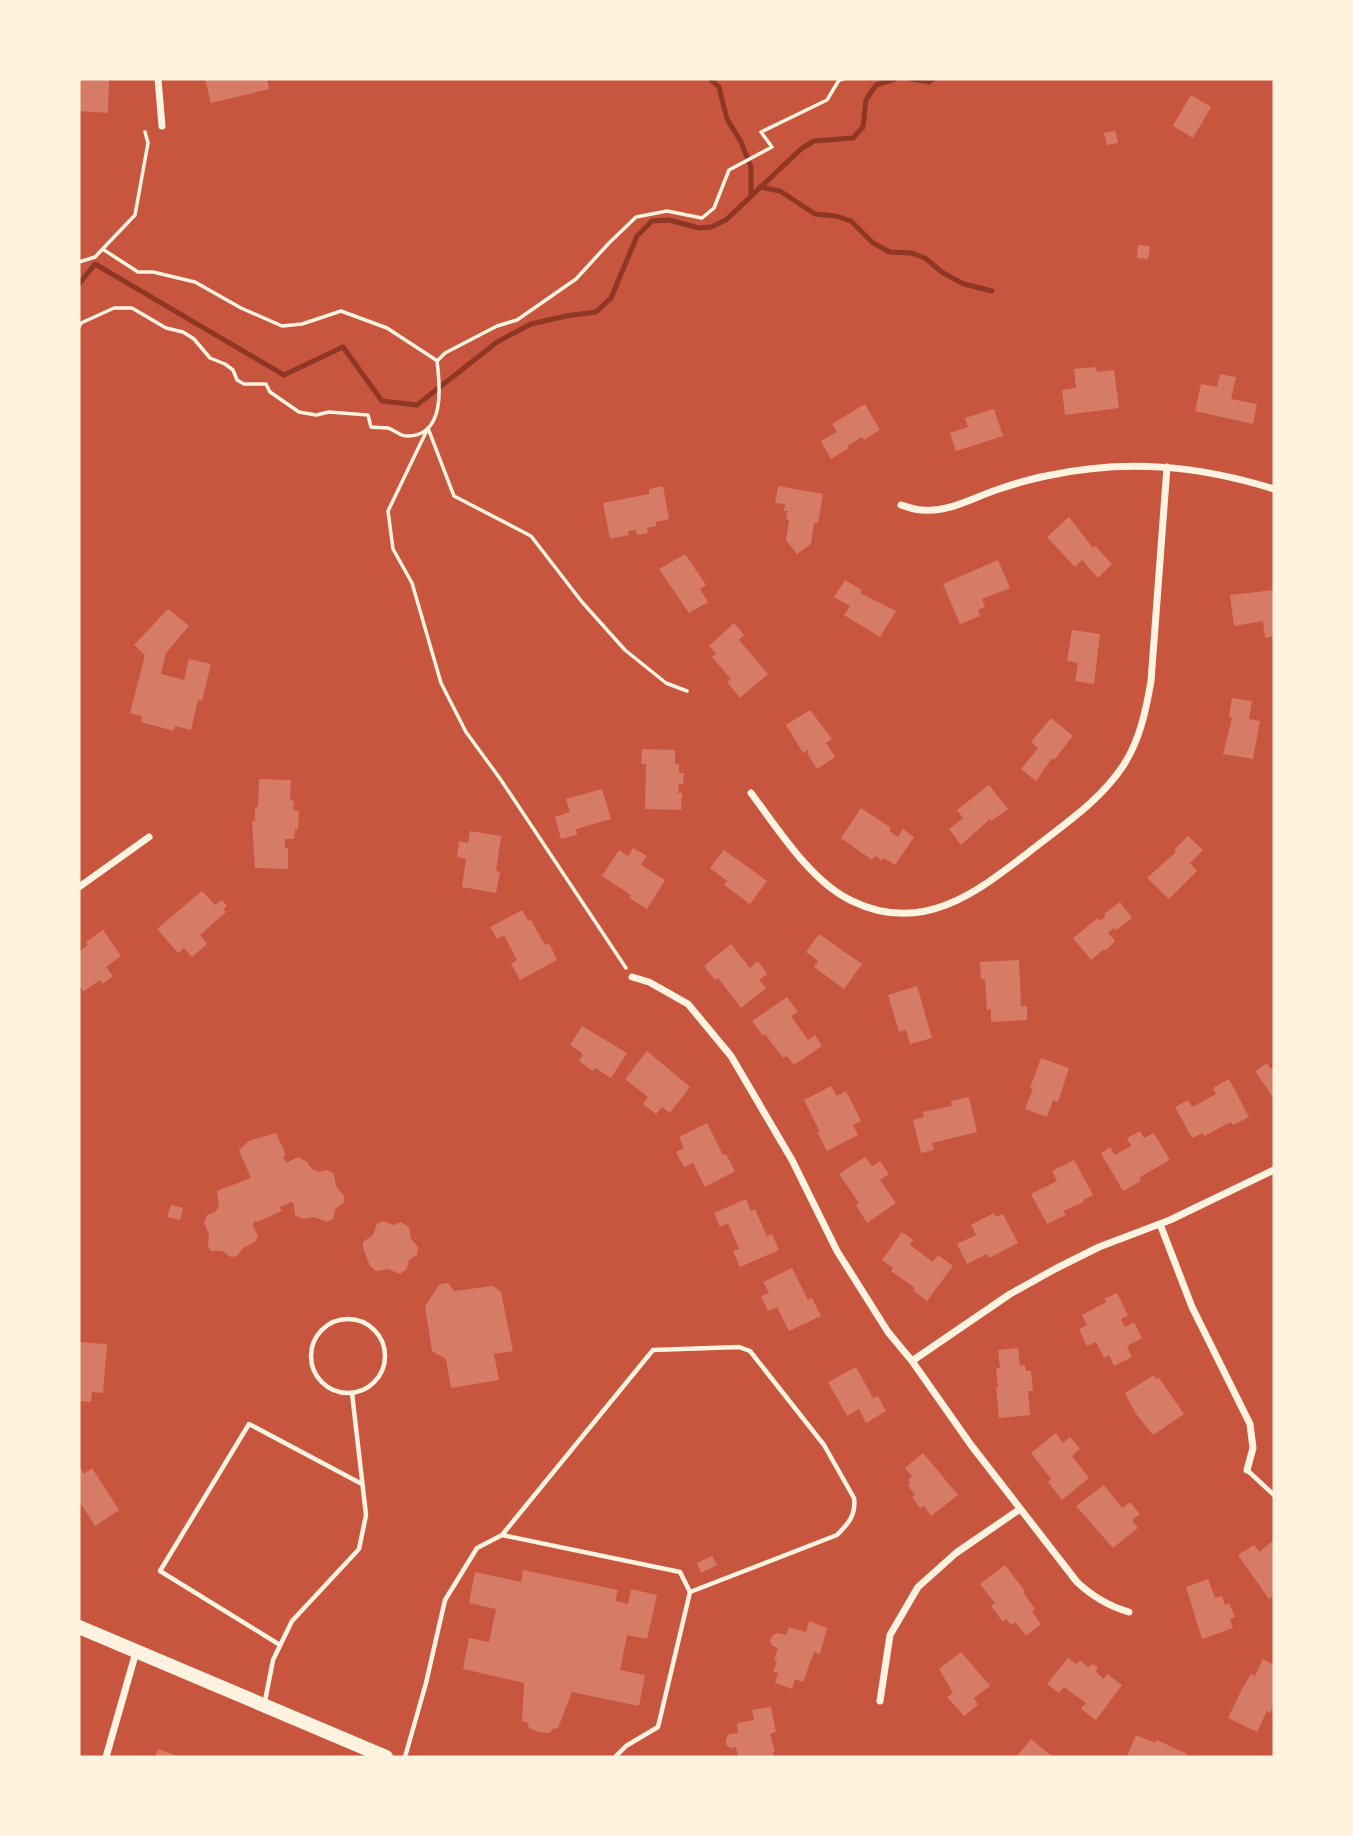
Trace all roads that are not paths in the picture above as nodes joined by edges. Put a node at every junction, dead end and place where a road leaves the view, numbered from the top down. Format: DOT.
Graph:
graph roads {
  1 [pos="158,79"];
  2 [pos="162,126"];
  3 [pos="1167,467"];
  4 [pos="1274,489"];
  5 [pos="901,505"];
  6 [pos="751,793"];
  7 [pos="149,837"];
  8 [pos="79,887"];
  9 [pos="632,977"];
  10 [pos="1274,1170"];
  11 [pos="1160,1224"];
  12 [pos="912,1361"];
  13 [pos="352,1393"];
  14 [pos="1247,1470"];
  15 [pos="362,1484"];
  16 [pos="1274,1495"];
  17 [pos="1020,1509"];
  18 [pos="502,1535"];
  19 [pos="690,1592"];
  20 [pos="1129,1612"];
  21 [pos="79,1627"];
  22 [pos="280,1645"];
  23 [pos="136,1651"];
  24 [pos="880,1702"];
  25 [pos="264,1705"];
  26 [pos="106,1757"];
  27 [pos="386,1757"];
  28 [pos="405,1757"];
  29 [pos="615,1757"];
  1 -- 2 [label="street"];
  3 -- 4 [label="street"];
  3 -- 5 [label="street"];
  3 -- 6 [label="street"];
  7 -- 8 [label="street"];
  9 -- 12 [label="street"];
  10 -- 11 [label="street"];
  11 -- 12 [label="street"];
  11 -- 14 [label="street"];
  12 -- 17 [label="street"];
  13 -- 13 [label="lane"];
  13 -- 15 [label="lane"];
  14 -- 16 [label="lane"];
  15 -- 22 [label="lane"];
  15 -- 22 [label="lane"];
  17 -- 20 [label="street"];
  17 -- 24 [label="street"];
  18 -- 19 [label="lane"];
  18 -- 19 [label="lane"];
  18 -- 28 [label="lane"];
  19 -- 29 [label="lane"];
  21 -- 23 [label="main road"];
  22 -- 25 [label="lane"];
  23 -- 25 [label="main road"];
  23 -- 26 [label="street"];
  25 -- 27 [label="main road"];
}
